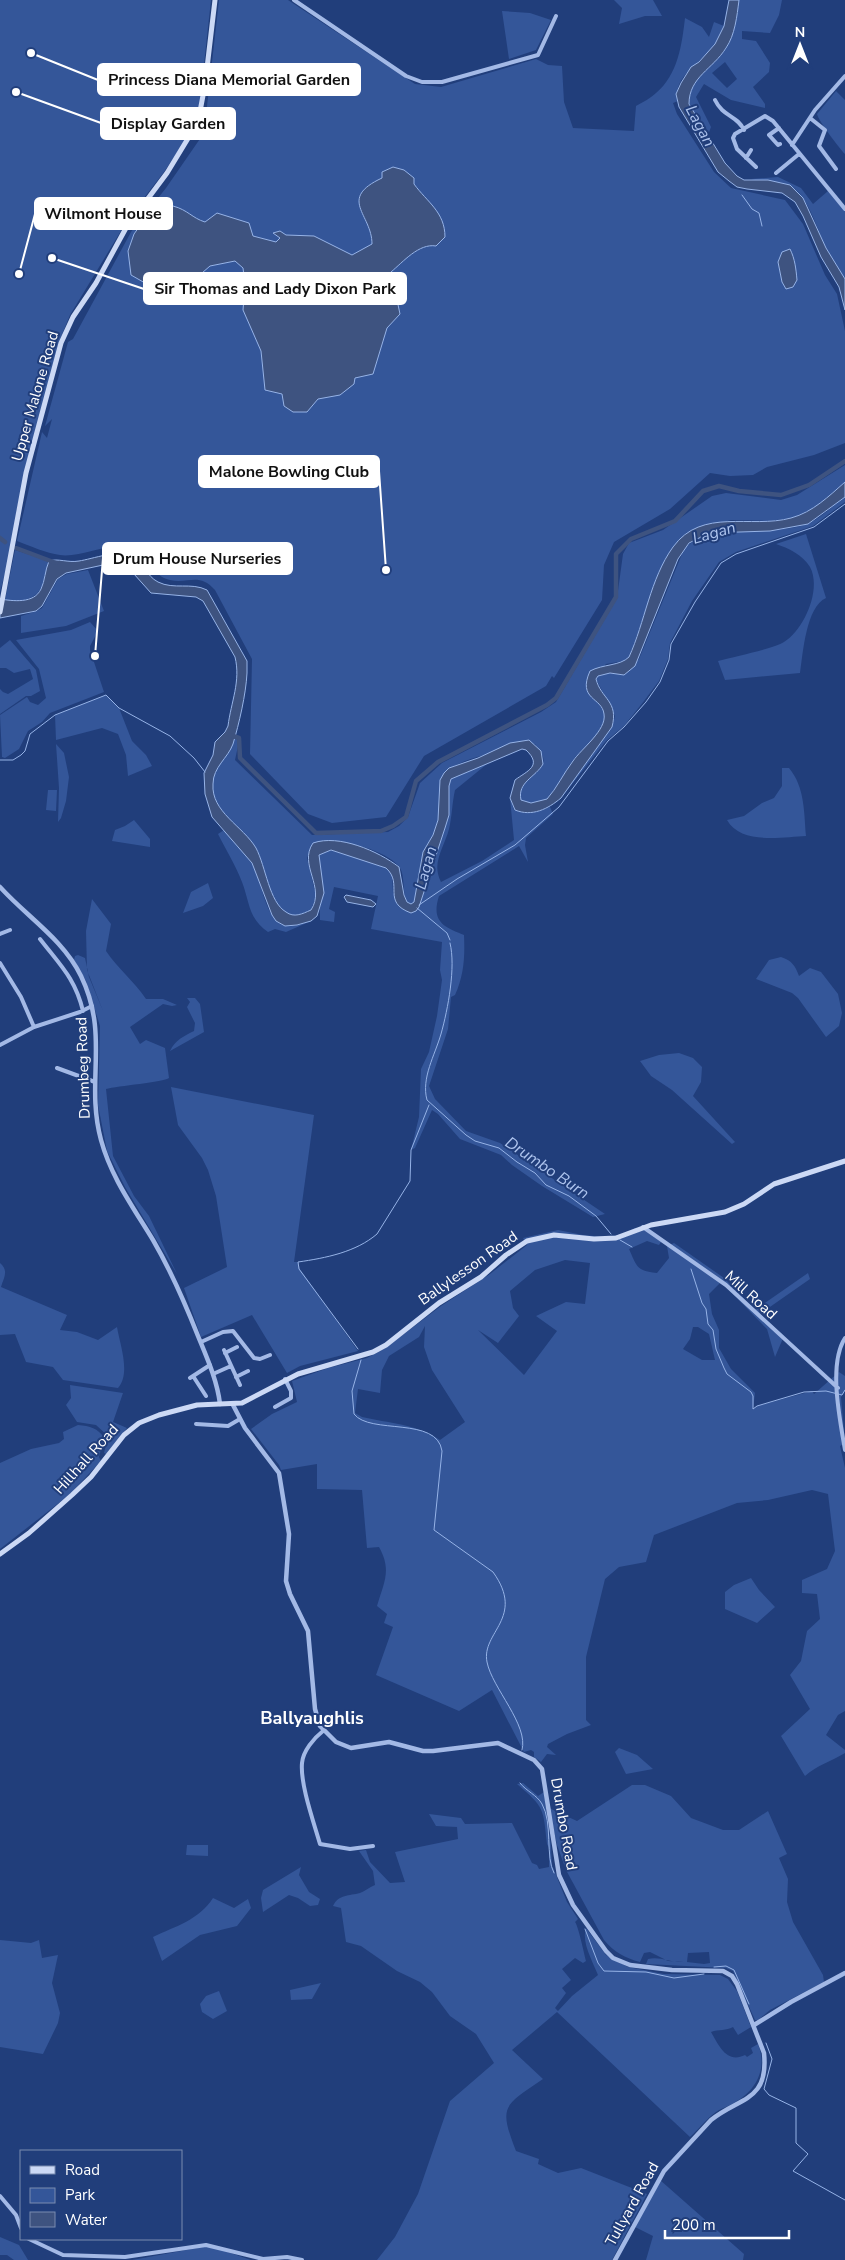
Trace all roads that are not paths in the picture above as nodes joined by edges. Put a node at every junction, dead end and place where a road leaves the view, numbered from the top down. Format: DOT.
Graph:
graph roads {
  1 [pos="215,0"];
  2 [pos="294,0"];
  3 [pos="556,16"];
  4 [pos="845,76"];
  5 [pos="715,100"];
  6 [pos="810,118"];
  7 [pos="779,128"];
  8 [pos="744,130"];
  9 [pos="780,144"];
  10 [pos="792,145"];
  11 [pos="750,150"];
  12 [pos="800,156"];
  13 [pos="746,158"];
  14 [pos="841,160"];
  15 [pos="756,167"];
  16 [pos="776,173"];
  17 [pos="845,209"];
  18 [pos="0,612"];
  19 [pos="0,887"];
  20 [pos="10,930"];
  21 [pos="0,934"];
  22 [pos="40,940"];
  23 [pos="0,963"];
  24 [pos="92,1006"];
  25 [pos="82,1011"];
  26 [pos="34,1027"];
  27 [pos="0,1045"];
  28 [pos="57,1068"];
  29 [pos="95,1082"];
  30 [pos="845,1161"];
  31 [pos="643,1227"];
  32 [pos="845,1338"];
  33 [pos="201,1342"];
  34 [pos="237,1348"];
  35 [pos="270,1355"];
  36 [pos="210,1365"];
  37 [pos="231,1366"];
  38 [pos="248,1372"];
  39 [pos="214,1374"];
  40 [pos="236,1377"];
  41 [pos="285,1379"];
  42 [pos="240,1385"];
  43 [pos="838,1390"];
  44 [pos="206,1396"];
  45 [pos="220,1404"];
  46 [pos="233,1405"];
  47 [pos="274,1407"];
  48 [pos="240,1419"];
  49 [pos="196,1424"];
  50 [pos="845,1450"];
  51 [pos="0,1554"];
  52 [pos="323,1731"];
  53 [pos="373,1846"];
  54 [pos="845,1973"];
  55 [pos="754,2026"];
  56 [pos="0,2196"];
  57 [pos="20,2225"];
  58 [pos="31,2240"];
  59 [pos="302,2260"];
  60 [pos="615,2260"];
  1 -- 18 [label="main road, Upper Malone Road"];
  2 -- 3 [label="street"];
  4 -- 6 [label="street"];
  5 -- 8 [label="street"];
  6 -- 10 [label="street"];
  6 -- 14 [label="street"];
  7 -- 8 [label="street"];
  7 -- 9 [label="street"];
  7 -- 10 [label="street"];
  8 -- 13 [label="street"];
  10 -- 12 [label="street"];
  11 -- 13 [label="street"];
  12 -- 16 [label="street"];
  12 -- 17 [label="street"];
  13 -- 15 [label="street"];
  19 -- 24 [label="street, Drumbeg Road"];
  20 -- 21 [label="street"];
  22 -- 25 [label="street"];
  23 -- 26 [label="street"];
  24 -- 25 [label="street"];
  24 -- 29 [label="street, Drumbeg Road"];
  25 -- 26 [label="street"];
  26 -- 27 [label="street"];
  28 -- 29 [label="street"];
  29 -- 33 [label="street, Drumbeg Road"];
  30 -- 31 [label="main road, Ballylesson Road"];
  31 -- 41 [label="main road, Ballylesson Road"];
  31 -- 43 [label="street, Mill Road"];
  32 -- 43 [label="street"];
  33 -- 35 [label="street"];
  33 -- 36 [label="street, Drumbeg Road"];
  34 -- 37 [label="street"];
  36 -- 39 [label="street, Drumbeg Road"];
  36 -- 44 [label="street"];
  37 -- 39 [label="street"];
  37 -- 40 [label="street"];
  38 -- 40 [label="street"];
  39 -- 45 [label="street, Drumbeg Road"];
  40 -- 42 [label="street"];
  41 -- 46 [label="main road, Ballylesson Road"];
  41 -- 47 [label="street"];
  43 -- 50 [label="street"];
  45 -- 46 [label="main road, Hillhall Road"];
  45 -- 51 [label="main road, Hillhall Road"];
  46 -- 48 [label="street"];
  48 -- 49 [label="street"];
  48 -- 52 [label="street"];
  52 -- 53 [label="street"];
  52 -- 55 [label="street, Drumbo Road"];
  54 -- 55 [label="street"];
  55 -- 60 [label="street, Tullyard Road"];
  56 -- 57 [label="street"];
  58 -- 59 [label="street"];
}
